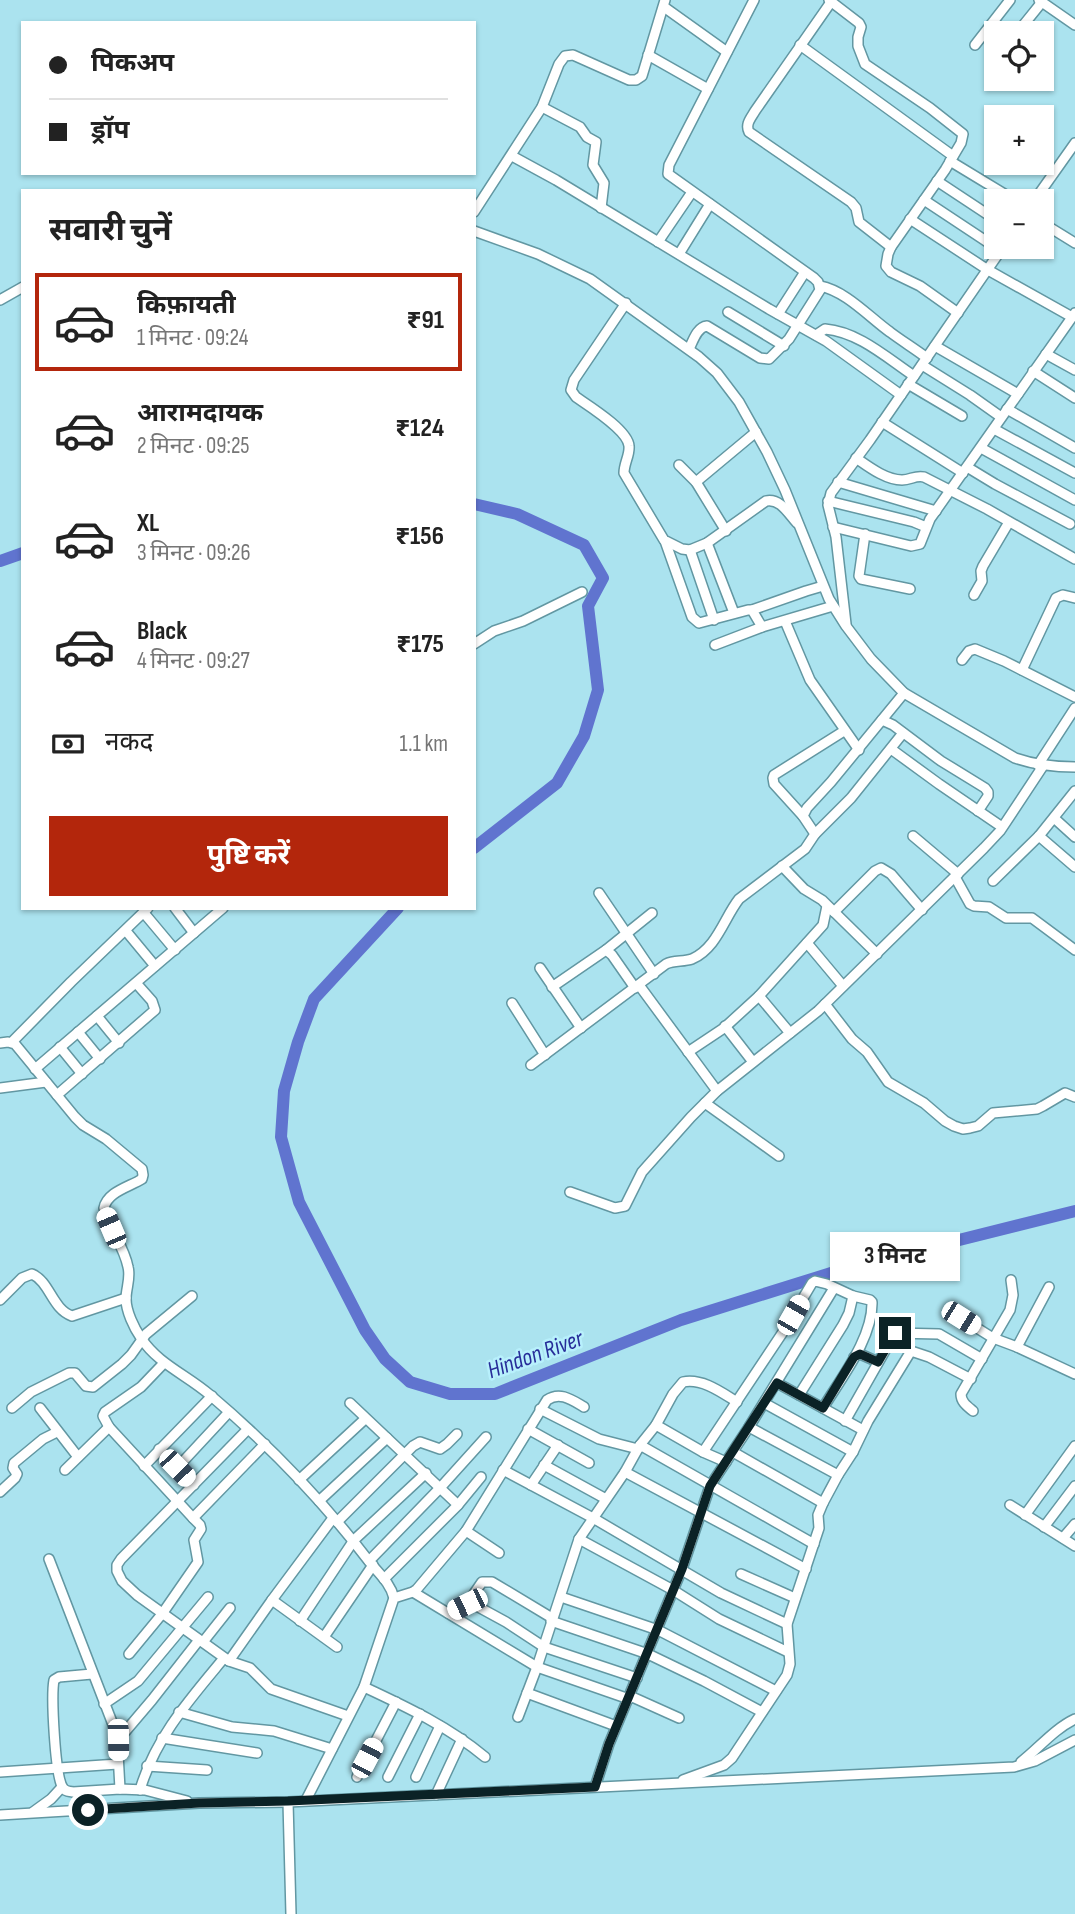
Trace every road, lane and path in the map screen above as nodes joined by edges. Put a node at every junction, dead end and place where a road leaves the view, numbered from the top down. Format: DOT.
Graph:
graph roads {
  1 [pos="754,0"];
  2 [pos="1010,0"];
  3 [pos="830,1"];
  4 [pos="1041,1"];
  5 [pos="664,4"];
  6 [pos="1026,21"];
  7 [pos="1075,25"];
  8 [pos="975,45"];
  9 [pos="800,46"];
  10 [pos="727,52"];
  11 [pos="648,55"];
  12 [pos="708,89"];
  13 [pos="542,107"];
  14 [pos="1075,143"];
  15 [pos="512,156"];
  16 [pos="1071,156"];
  17 [pos="952,158"];
  18 [pos="937,181"];
  19 [pos="998,189"];
  20 [pos="1044,189"];
  21 [pos="692,192"];
  22 [pos="924,200"];
  23 [pos="710,204"];
  24 [pos="601,208"];
  25 [pos="476,209"];
  26 [pos="984,212"];
  27 [pos="910,219"];
  28 [pos="1054,230"];
  29 [pos="476,232"];
  30 [pos="984,238"];
  31 [pos="658,242"];
  32 [pos="1075,243"];
  33 [pos="891,247"];
  34 [pos="679,254"];
  35 [pos="995,259"];
  36 [pos="988,270"];
  37 [pos="805,272"];
  38 [pos="820,286"];
  39 [pos="21,288"];
  40 [pos="0,300"];
  41 [pos="626,303"];
  42 [pos="729,312"];
  43 [pos="958,313"];
  44 [pos="778,314"];
  45 [pos="1073,315"];
  46 [pos="799,325"];
  47 [pos="816,335"];
  48 [pos="783,346"];
  49 [pos="935,346"];
  50 [pos="688,349"];
  51 [pos="1046,354"];
  52 [pos="924,362"];
  53 [pos="1075,370"];
  54 [pos="1033,371"];
  55 [pos="911,380"];
  56 [pos="1018,394"];
  57 [pos="901,395"];
  58 [pos="1075,398"];
  59 [pos="1007,409"];
  60 [pos="962,416"];
  61 [pos="1001,417"];
  62 [pos="882,422"];
  63 [pos="993,429"];
  64 [pos="756,432"];
  65 [pos="1075,447"];
  66 [pos="981,448"];
  67 [pos="856,458"];
  68 [pos="679,465"];
  69 [pos="965,470"];
  70 [pos="1075,473"];
  71 [pos="696,482"];
  72 [pos="838,482"];
  73 [pos="950,491"];
  74 [pos="1075,500"];
  75 [pos="828,501"];
  76 [pos="936,511"];
  77 [pos="1009,522"];
  78 [pos="1070,524"];
  79 [pos="800,527"];
  80 [pos="833,527"];
  81 [pos="926,527"];
  82 [pos="726,531"];
  83 [pos="865,534"];
  84 [pos="664,540"];
  85 [pos="707,543"];
  86 [pos="690,550"];
  87 [pos="1075,559"];
  88 [pos="823,586"];
  89 [pos="910,589"];
  90 [pos="582,592"];
  91 [pos="974,595"];
  92 [pos="1075,598"];
  93 [pos="833,606"];
  94 [pos="752,610"];
  95 [pos="734,613"];
  96 [pos="714,620"];
  97 [pos="785,621"];
  98 [pos="846,626"];
  99 [pos="762,627"];
  100 [pos="476,644"];
  101 [pos="715,645"];
  102 [pos="962,660"];
  103 [pos="1022,670"];
  104 [pos="904,694"];
  105 [pos="1075,697"];
  106 [pos="1075,708"];
  107 [pos="882,720"];
  108 [pos="844,731"];
  109 [pos="903,733"];
  110 [pos="891,749"];
  111 [pos="859,750"];
  112 [pos="1040,765"];
  113 [pos="1075,767"];
  114 [pos="1075,791"];
  115 [pos="978,811"];
  116 [pos="803,816"];
  117 [pos="1054,818"];
  118 [pos="1003,827"];
  119 [pos="814,834"];
  120 [pos="913,836"];
  121 [pos="1039,836"];
  122 [pos="1075,837"];
  123 [pos="782,866"];
  124 [pos="1075,867"];
  125 [pos="957,876"];
  126 [pos="993,881"];
  127 [pos="599,893"];
  128 [pos="830,909"];
  129 [pos="146,910"];
  130 [pos="177,910"];
  131 [pos="216,910"];
  132 [pos="922,910"];
  133 [pos="652,913"];
  134 [pos="126,931"];
  135 [pos="194,933"];
  136 [pos="626,933"];
  137 [pos="1075,934"];
  138 [pos="807,943"];
  139 [pos="1066,943"];
  140 [pos="175,950"];
  141 [pos="606,950"];
  142 [pos="1075,950"];
  143 [pos="877,954"];
  144 [pos="155,966"];
  145 [pos="540,968"];
  146 [pos="654,974"];
  147 [pos="136,983"];
  148 [pos="843,986"];
  149 [pos="552,987"];
  150 [pos="637,987"];
  151 [pos="760,996"];
  152 [pos="512,1003"];
  153 [pos="825,1004"];
  154 [pos="97,1016"];
  155 [pos="725,1026"];
  156 [pos="581,1028"];
  157 [pos="78,1032"];
  158 [pos="790,1033"];
  159 [pos="12,1042"];
  160 [pos="0,1043"];
  161 [pos="119,1043"];
  162 [pos="60,1047"];
  163 [pos="688,1052"];
  164 [pos="545,1055"];
  165 [pos="100,1059"];
  166 [pos="754,1062"];
  167 [pos="531,1065"];
  168 [pos="35,1069"];
  169 [pos="82,1074"];
  170 [pos="46,1082"];
  171 [pos="0,1088"];
  172 [pos="717,1091"];
  173 [pos="57,1095"];
  174 [pos="1075,1097"];
  175 [pos="705,1103"];
  176 [pos="779,1156"];
  177 [pos="570,1192"];
  178 [pos="1011,1280"];
  179 [pos="1049,1287"];
  180 [pos="834,1288"];
  181 [pos="192,1296"];
  182 [pos="853,1296"];
  183 [pos="126,1298"];
  184 [pos="0,1300"];
  185 [pos="961,1318"];
  186 [pos="993,1338"];
  187 [pos="142,1339"];
  188 [pos="1017,1347"];
  189 [pos="854,1357"];
  190 [pos="982,1359"];
  191 [pos="878,1362"];
  192 [pos="164,1363"];
  193 [pos="1075,1374"];
  194 [pos="971,1379"];
  195 [pos="777,1383"];
  196 [pos="799,1395"];
  197 [pos="212,1396"];
  198 [pos="737,1402"];
  199 [pos="350,1403"];
  200 [pos="764,1403"];
  201 [pos="584,1407"];
  202 [pos="12,1408"];
  203 [pos="40,1408"];
  204 [pos="823,1408"];
  205 [pos="540,1409"];
  206 [pos="973,1411"];
  207 [pos="229,1412"];
  208 [pos="366,1419"];
  209 [pos="845,1421"];
  210 [pos="656,1425"];
  211 [pos="109,1427"];
  212 [pos="749,1427"];
  213 [pos="248,1429"];
  214 [pos="528,1429"];
  215 [pos="863,1430"];
  216 [pos="58,1432"];
  217 [pos="457,1434"];
  218 [pos="486,1437"];
  219 [pos="387,1438"];
  220 [pos="265,1444"];
  221 [pos="558,1445"];
  222 [pos="639,1447"];
  223 [pos="1075,1447"];
  224 [pos="159,1449"];
  225 [pos="703,1452"];
  226 [pos="733,1452"];
  227 [pos="853,1452"];
  228 [pos="404,1454"];
  229 [pos="78,1457"];
  230 [pos="726,1462"];
  231 [pos="589,1464"];
  232 [pos="544,1465"];
  233 [pos="144,1466"];
  234 [pos="177,1468"];
  235 [pos="65,1470"];
  236 [pos="503,1470"];
  237 [pos="625,1472"];
  238 [pos="426,1473"];
  239 [pos="838,1475"];
  240 [pos="481,1476"];
  241 [pos="299,1480"];
  242 [pos="194,1485"];
  243 [pos="531,1485"];
  244 [pos="710,1486"];
  245 [pos="1075,1486"];
  246 [pos="440,1488"];
  247 [pos="0,1492"];
  248 [pos="606,1499"];
  249 [pos="319,1501"];
  250 [pos="177,1503"];
  251 [pos="823,1503"];
  252 [pos="458,1505"];
  253 [pos="1010,1505"];
  254 [pos="701,1514"];
  255 [pos="1025,1515"];
  256 [pos="193,1518"];
  257 [pos="593,1518"];
  258 [pos="335,1520"];
  259 [pos="1075,1524"];
  260 [pos="1044,1527"];
  261 [pos="466,1531"];
  262 [pos="1063,1538"];
  263 [pos="579,1539"];
  264 [pos="354,1540"];
  265 [pos="814,1545"];
  266 [pos="1075,1546"];
  267 [pos="499,1553"];
  268 [pos="49,1559"];
  269 [pos="371,1563"];
  270 [pos="682,1569"];
  271 [pos="806,1569"];
  272 [pos="741,1574"];
  273 [pos="384,1579"];
  274 [pos="673,1590"];
  275 [pos="413,1592"];
  276 [pos="208,1597"];
  277 [pos="561,1597"];
  278 [pos="394,1598"];
  279 [pos="795,1598"];
  280 [pos="272,1600"];
  281 [pos="467,1604"];
  282 [pos="230,1608"];
  283 [pos="162,1614"];
  284 [pos="448,1614"];
  285 [pos="552,1620"];
  286 [pos="300,1621"];
  287 [pos="786,1624"];
  288 [pos="183,1628"];
  289 [pos="658,1630"];
  290 [pos="324,1637"];
  291 [pos="201,1641"];
  292 [pos="337,1647"];
  293 [pos="544,1647"];
  294 [pos="788,1652"];
  295 [pos="129,1654"];
  296 [pos="648,1654"];
  297 [pos="227,1660"];
  298 [pos="537,1667"];
  299 [pos="92,1674"];
  300 [pos="637,1678"];
  301 [pos="364,1687"];
  302 [pos="776,1691"];
  303 [pos="527,1693"];
  304 [pos="629,1698"];
  305 [pos="397,1702"];
  306 [pos="104,1704"];
  307 [pos="179,1712"];
  308 [pos="762,1712"];
  309 [pos="420,1714"];
  310 [pos="348,1716"];
  311 [pos="518,1717"];
  312 [pos="679,1718"];
  313 [pos="1075,1719"];
  314 [pos="440,1726"];
  315 [pos="617,1726"];
  316 [pos="162,1738"];
  317 [pos="118,1740"];
  318 [pos="462,1740"];
  319 [pos="1075,1740"];
  320 [pos="332,1749"];
  321 [pos="257,1753"];
  322 [pos="485,1758"];
  323 [pos="118,1764"];
  324 [pos="147,1766"];
  325 [pos="1014,1767"];
  326 [pos="57,1768"];
  327 [pos="207,1770"];
  328 [pos="0,1772"];
  329 [pos="357,1777"];
  330 [pos="388,1777"];
  331 [pos="416,1777"];
  332 [pos="675,1783"];
  333 [pos="62,1787"];
  334 [pos="595,1787"];
  335 [pos="120,1789"];
  336 [pos="140,1790"];
  337 [pos="436,1795"];
  338 [pos="306,1800"];
  339 [pos="288,1801"];
  340 [pos="199,1803"];
  341 [pos="32,1813"];
  342 [pos="0,1815"];
  343 [pos="291,1914"];
  1 -- 10 [label="street"];
  2 -- 8 [label="street"];
  3 -- 9 [label="street"];
  3 -- 17 [label="street"];
  4 -- 6 [label="street"];
  4 -- 7 [label="street"];
  5 -- 10 [label="street"];
  5 -- 11 [label="street"];
  9 -- 17 [label="street"];
  9 -- 33 [label="street"];
  10 -- 12 [label="street"];
  11 -- 12 [label="street"];
  11 -- 13 [label="street"];
  12 -- 21 [label="street"];
  13 -- 15 [label="street"];
  13 -- 24 [label="street"];
  14 -- 16 [label="street"];
  15 -- 24 [label="street"];
  15 -- 25 [label="street"];
  16 -- 20 [label="street"];
  17 -- 18 [label="street"];
  17 -- 19 [label="street"];
  18 -- 22 [label="street"];
  18 -- 26 [label="street"];
  21 -- 23 [label="street"];
  21 -- 31 [label="street"];
  22 -- 27 [label="street"];
  22 -- 30 [label="street"];
  23 -- 34 [label="street"];
  23 -- 37 [label="street"];
  24 -- 31 [label="street"];
  27 -- 33 [label="street"];
  27 -- 36 [label="street"];
  28 -- 32 [label="street"];
  29 -- 41 [label="street"];
  31 -- 34 [label="street"];
  33 -- 43 [label="street"];
  34 -- 44 [label="street"];
  35 -- 36 [label="street"];
  36 -- 43 [label="street"];
  36 -- 45 [label="street"];
  37 -- 38 [label="street"];
  37 -- 44 [label="street"];
  38 -- 46 [label="street"];
  38 -- 52 [label="street"];
  39 -- 40 [label="street"];
  41 -- 50 [label="street"];
  41 -- 84 [label="street"];
  42 -- 48 [label="street"];
  43 -- 49 [label="street"];
  44 -- 46 [label="street"];
  45 -- 51 [label="street"];
  46 -- 47 [label="street"];
  46 -- 48 [label="street"];
  47 -- 55 [label="street"];
  47 -- 57 [label="street"];
  48 -- 50 [label="street"];
  49 -- 52 [label="street"];
  49 -- 56 [label="street"];
  50 -- 64 [label="street"];
  51 -- 53 [label="street"];
  51 -- 54 [label="street"];
  52 -- 55 [label="street"];
  52 -- 61 [label="street"];
  54 -- 56 [label="street"];
  54 -- 58 [label="street"];
  55 -- 57 [label="street"];
  55 -- 60 [label="street"];
  56 -- 59 [label="street"];
  57 -- 62 [label="street"];
  59 -- 61 [label="street"];
  59 -- 65 [label="street"];
  61 -- 63 [label="street"];
  62 -- 67 [label="street"];
  62 -- 69 [label="street"];
  63 -- 66 [label="street"];
  63 -- 70 [label="street"];
  64 -- 71 [label="street"];
  64 -- 79 [label="street"];
  66 -- 69 [label="street"];
  66 -- 74 [label="street"];
  67 -- 72 [label="street"];
  67 -- 73 [label="street"];
  68 -- 71 [label="street"];
  69 -- 73 [label="street"];
  69 -- 78 [label="street"];
  71 -- 82 [label="street"];
  72 -- 75 [label="street"];
  72 -- 76 [label="street"];
  73 -- 76 [label="street"];
  73 -- 77 [label="street"];
  75 -- 80 [label="street"];
  75 -- 81 [label="street"];
  76 -- 81 [label="street"];
  77 -- 87 [label="street"];
  77 -- 91 [label="street"];
  79 -- 82 [label="street"];
  79 -- 88 [label="street"];
  80 -- 83 [label="street"];
  80 -- 98 [label="street"];
  81 -- 83 [label="street"];
  82 -- 85 [label="street"];
  83 -- 89 [label="street"];
  84 -- 86 [label="street"];
  84 -- 96 [label="street"];
  85 -- 86 [label="street"];
  85 -- 95 [label="street"];
  86 -- 96 [label="street"];
  88 -- 93 [label="street"];
  88 -- 94 [label="street"];
  90 -- 100 [label="street"];
  92 -- 103 [label="street"];
  93 -- 97 [label="street"];
  93 -- 98 [label="street"];
  94 -- 95 [label="street"];
  94 -- 99 [label="street"];
  95 -- 96 [label="street"];
  97 -- 99 [label="street"];
  97 -- 108 [label="street"];
  98 -- 104 [label="street"];
  99 -- 101 [label="street"];
  102 -- 103 [label="street"];
  103 -- 105 [label="street"];
  104 -- 107 [label="street"];
  104 -- 112 [label="street"];
  106 -- 112 [label="street"];
  107 -- 109 [label="street"];
  107 -- 111 [label="street"];
  108 -- 111 [label="street"];
  108 -- 116 [label="street"];
  109 -- 110 [label="street"];
  109 -- 115 [label="street"];
  110 -- 115 [label="street"];
  110 -- 119 [label="street"];
  111 -- 116 [label="street"];
  112 -- 113 [label="street"];
  112 -- 118 [label="street"];
  114 -- 117 [label="street"];
  115 -- 118 [label="street"];
  116 -- 119 [label="street"];
  117 -- 121 [label="street"];
  117 -- 122 [label="street"];
  118 -- 125 [label="street"];
  119 -- 123 [label="street"];
  120 -- 125 [label="street"];
  121 -- 124 [label="street"];
  121 -- 126 [label="street"];
  123 -- 128 [label="street"];
  123 -- 146 [label="street"];
  125 -- 132 [label="street"];
  125 -- 139 [label="street"];
  127 -- 136 [label="street"];
  128 -- 132 [label="street"];
  128 -- 138 [label="street"];
  128 -- 143 [label="street"];
  129 -- 134 [label="street"];
  129 -- 140 [label="street"];
  130 -- 135 [label="street"];
  131 -- 135 [label="street"];
  132 -- 143 [label="street"];
  133 -- 136 [label="street"];
  134 -- 144 [label="street"];
  134 -- 159 [label="street"];
  135 -- 140 [label="street"];
  136 -- 141 [label="street"];
  136 -- 146 [label="street"];
  137 -- 139 [label="street"];
  138 -- 148 [label="street"];
  138 -- 151 [label="street"];
  139 -- 142 [label="street"];
  140 -- 144 [label="street"];
  141 -- 149 [label="street"];
  141 -- 150 [label="street"];
  143 -- 148 [label="street"];
  144 -- 147 [label="street"];
  145 -- 149 [label="street"];
  146 -- 150 [label="street"];
  147 -- 154 [label="street"];
  147 -- 161 [label="street"];
  148 -- 153 [label="street"];
  149 -- 156 [label="street"];
  150 -- 156 [label="street"];
  150 -- 163 [label="street"];
  151 -- 155 [label="street"];
  151 -- 158 [label="street"];
  152 -- 164 [label="street"];
  153 -- 158 [label="street"];
  153 -- 174 [label="street"];
  154 -- 157 [label="street"];
  154 -- 161 [label="street"];
  155 -- 163 [label="street"];
  155 -- 166 [label="street"];
  156 -- 164 [label="street"];
  157 -- 162 [label="street"];
  157 -- 165 [label="street"];
  158 -- 166 [label="street"];
  159 -- 160 [label="street"];
  159 -- 168 [label="street"];
  161 -- 165 [label="street"];
  162 -- 168 [label="street"];
  162 -- 169 [label="street"];
  163 -- 172 [label="street"];
  164 -- 167 [label="street"];
  165 -- 169 [label="street"];
  166 -- 172 [label="street"];
  168 -- 170 [label="street"];
  169 -- 173 [label="street"];
  170 -- 171 [label="street"];
  170 -- 173 [label="street"];
  172 -- 175 [label="street"];
  173 -- 183 [label="street"];
  175 -- 176 [label="street"];
  175 -- 177 [label="street"];
  178 -- 186 [label="street"];
  179 -- 188 [label="street"];
  180 -- 182 [label="street"];
  180 -- 195 [label="street"];
  180 -- 198 [label="street"];
  181 -- 187 [label="street"];
  182 -- 189 [label="street"];
  182 -- 196 [label="street"];
  183 -- 184 [label="street"];
  183 -- 187 [label="street"];
  185 -- 186 [label="street"];
  186 -- 188 [label="street"];
  186 -- 190 [label="street"];
  187 -- 192 [label="street"];
  187 -- 202 [label="street"];
  188 -- 193 [label="street"];
  189 -- 191 [label="street"];
  189 -- 204 [label="street"];
  190 -- 191 [label="street"];
  190 -- 194 [label="street"];
  191 -- 209 [label="street"];
  192 -- 197 [label="street"];
  192 -- 211 [label="street"];
  194 -- 206 [label="street"];
  194 -- 215 [label="street"];
  195 -- 196 [label="street"];
  195 -- 200 [label="street"];
  196 -- 204 [label="street"];
  197 -- 207 [label="street"];
  197 -- 224 [label="street"];
  198 -- 210 [label="street"];
  198 -- 225 [label="street"];
  199 -- 208 [label="street"];
  200 -- 212 [label="street"];
  200 -- 227 [label="street"];
  201 -- 205 [label="street"];
  203 -- 216 [label="street"];
  204 -- 209 [label="street"];
  205 -- 214 [label="street"];
  205 -- 222 [label="street"];
  207 -- 213 [label="street"];
  207 -- 234 [label="street"];
  208 -- 219 [label="street"];
  208 -- 241 [label="street"];
  209 -- 215 [label="street"];
  210 -- 222 [label="street"];
  210 -- 225 [label="street"];
  211 -- 229 [label="street"];
  211 -- 233 [label="street"];
  212 -- 226 [label="street"];
  212 -- 239 [label="street"];
  213 -- 220 [label="street"];
  213 -- 242 [label="street"];
  214 -- 221 [label="street"];
  214 -- 236 [label="street"];
  215 -- 227 [label="street"];
  216 -- 229 [label="street"];
  216 -- 247 [label="street"];
  217 -- 228 [label="street"];
  218 -- 246 [label="street"];
  219 -- 228 [label="street"];
  219 -- 249 [label="street"];
  220 -- 241 [label="street"];
  220 -- 256 [label="street"];
  221 -- 231 [label="street"];
  221 -- 232 [label="street"];
  222 -- 237 [label="street"];
  222 -- 244 [label="street"];
  223 -- 255 [label="street"];
  224 -- 233 [label="street"];
  224 -- 234 [label="street"];
  225 -- 230 [label="street"];
  226 -- 230 [label="street"];
  226 -- 251 [label="street"];
  227 -- 239 [label="street"];
  228 -- 238 [label="street"];
  228 -- 258 [label="street"];
  229 -- 235 [label="street"];
  230 -- 244 [label="street"];
  232 -- 243 [label="street"];
  232 -- 248 [label="street"];
  233 -- 250 [label="street"];
  234 -- 242 [label="street"];
  236 -- 243 [label="street"];
  236 -- 261 [label="street"];
  237 -- 248 [label="street"];
  237 -- 254 [label="street"];
  238 -- 246 [label="street"];
  238 -- 264 [label="street"];
  239 -- 251 [label="street"];
  240 -- 252 [label="street"];
  241 -- 249 [label="street"];
  242 -- 250 [label="street"];
  243 -- 257 [label="street"];
  244 -- 254 [label="street"];
  244 -- 265 [label="street"];
  245 -- 260 [label="street"];
  246 -- 252 [label="street"];
  246 -- 269 [label="street"];
  248 -- 257 [label="street"];
  249 -- 258 [label="street"];
  250 -- 256 [label="street"];
  250 -- 283 [label="street"];
  251 -- 265 [label="street"];
  252 -- 273 [label="street"];
  253 -- 255 [label="street"];
  254 -- 270 [label="street"];
  254 -- 271 [label="street"];
  255 -- 260 [label="street"];
  256 -- 283 [label="street"];
  257 -- 263 [label="street"];
  257 -- 270 [label="street"];
  258 -- 264 [label="street"];
  258 -- 280 [label="street"];
  259 -- 262 [label="street"];
  260 -- 262 [label="street"];
  261 -- 267 [label="street"];
  261 -- 275 [label="street"];
  262 -- 266 [label="street"];
  263 -- 274 [label="street"];
  263 -- 277 [label="street"];
  264 -- 269 [label="street"];
  264 -- 286 [label="street"];
  265 -- 271 [label="street"];
  268 -- 299 [label="street"];
  269 -- 273 [label="street"];
  269 -- 290 [label="street"];
  270 -- 274 [label="street"];
  270 -- 287 [label="street"];
  271 -- 279 [label="street"];
  272 -- 279 [label="street"];
  273 -- 278 [label="street"];
  274 -- 289 [label="street"];
  274 -- 294 [label="street"];
  275 -- 278 [label="street"];
  275 -- 284 [label="street"];
  276 -- 288 [label="street"];
  277 -- 285 [label="street"];
  277 -- 289 [label="street"];
  278 -- 301 [label="street"];
  279 -- 287 [label="street"];
  280 -- 286 [label="street"];
  280 -- 297 [label="street"];
  281 -- 284 [label="street"];
  281 -- 285 [label="street"];
  281 -- 293 [label="street"];
  282 -- 291 [label="street"];
  283 -- 288 [label="street"];
  283 -- 295 [label="street"];
  284 -- 298 [label="street"];
  285 -- 293 [label="street"];
  285 -- 296 [label="street"];
  286 -- 290 [label="street"];
  287 -- 294 [label="street"];
  288 -- 291 [label="street"];
  288 -- 306 [label="street"];
  289 -- 296 [label="street"];
  289 -- 302 [label="street"];
  290 -- 292 [label="street"];
  291 -- 297 [label="street"];
  291 -- 317 [label="street"];
  293 -- 298 [label="street"];
  293 -- 300 [label="street"];
  294 -- 302 [label="street"];
  296 -- 300 [label="street"];
  296 -- 308 [label="street"];
  297 -- 307 [label="street"];
  297 -- 310 [label="street"];
  298 -- 303 [label="street"];
  298 -- 304 [label="street"];
  299 -- 306 [label="street"];
  299 -- 326 [label="street"];
  300 -- 304 [label="street"];
  301 -- 305 [label="street"];
  301 -- 310 [label="street"];
  302 -- 308 [label="street"];
  303 -- 311 [label="street"];
  303 -- 315 [label="street"];
  304 -- 312 [label="street"];
  304 -- 315 [label="street"];
  305 -- 309 [label="street"];
  305 -- 329 [label="street"];
  306 -- 317 [label="street"];
  307 -- 316 [label="street"];
  307 -- 320 [label="street"];
  308 -- 332 [label="street"];
  309 -- 314 [label="street"];
  309 -- 330 [label="street"];
  310 -- 320 [label="street"];
  313 -- 325 [label="street"];
  314 -- 318 [label="street"];
  314 -- 331 [label="street"];
  315 -- 334 [label="street"];
  316 -- 321 [label="street"];
  316 -- 324 [label="street"];
  317 -- 323 [label="street"];
  318 -- 322 [label="street"];
  318 -- 337 [label="street"];
  319 -- 325 [label="street"];
  320 -- 338 [label="street"];
  323 -- 326 [label="street"];
  323 -- 335 [label="street"];
  324 -- 327 [label="street"];
  324 -- 336 [label="street"];
  325 -- 332 [label="street"];
  326 -- 328 [label="street"];
  326 -- 333 [label="street"];
  332 -- 334 [label="street"];
  333 -- 335 [label="street"];
  333 -- 341 [label="street"];
  334 -- 337 [label="street"];
  335 -- 336 [label="street"];
  336 -- 340 [label="street"];
  337 -- 338 [label="street"];
  338 -- 339 [label="street"];
  339 -- 340 [label="street"];
  339 -- 343 [label="street"];
  340 -- 341 [label="street"];
  341 -- 342 [label="street"];
}
